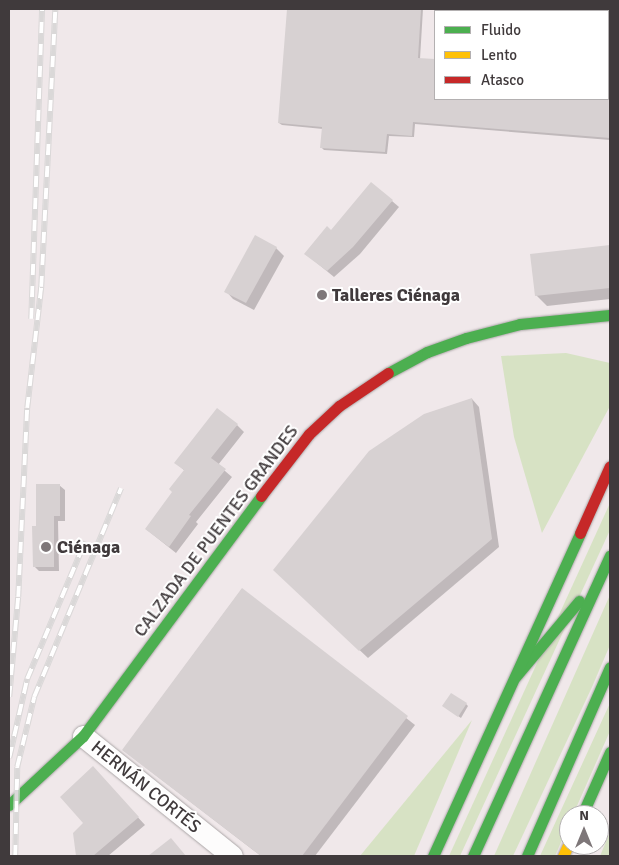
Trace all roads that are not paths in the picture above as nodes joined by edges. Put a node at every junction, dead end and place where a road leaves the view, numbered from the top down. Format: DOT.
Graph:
graph roads {
  1 [pos="610,315"];
  2 [pos="589,317"];
  3 [pos="603,329"];
  4 [pos="610,466"];
  5 [pos="610,556"];
  6 [pos="602,573"];
  7 [pos="610,667"];
  8 [pos="516,676"];
  9 [pos="83,736"];
  10 [pos="610,752"];
  11 [pos="9,805"];
  12 [pos="586,805"];
  13 [pos="232,856"];
  14 [pos="433,856"];
  15 [pos="473,856"];
  16 [pos="527,856"];
  1 -- 2 [label="main road, CALZADA DE PUENTES GRANDES"];
  2 -- 3 [label="main road"];
  2 -- 9 [label="main road, CALZADA DE PUENTES GRANDES"];
  4 -- 8 [label="main road"];
  5 -- 6 [label="main road"];
  6 -- 8 [label="main road"];
  6 -- 15 [label="main road"];
  7 -- 16 [label="main road"];
  8 -- 14 [label="main road"];
  9 -- 11 [label="main road, CALZADA DE PUENTES GRANDES"];
  9 -- 13 [label="street, HERNÁN CORTÉS"];
  10 -- 12 [label="main road"];
}
